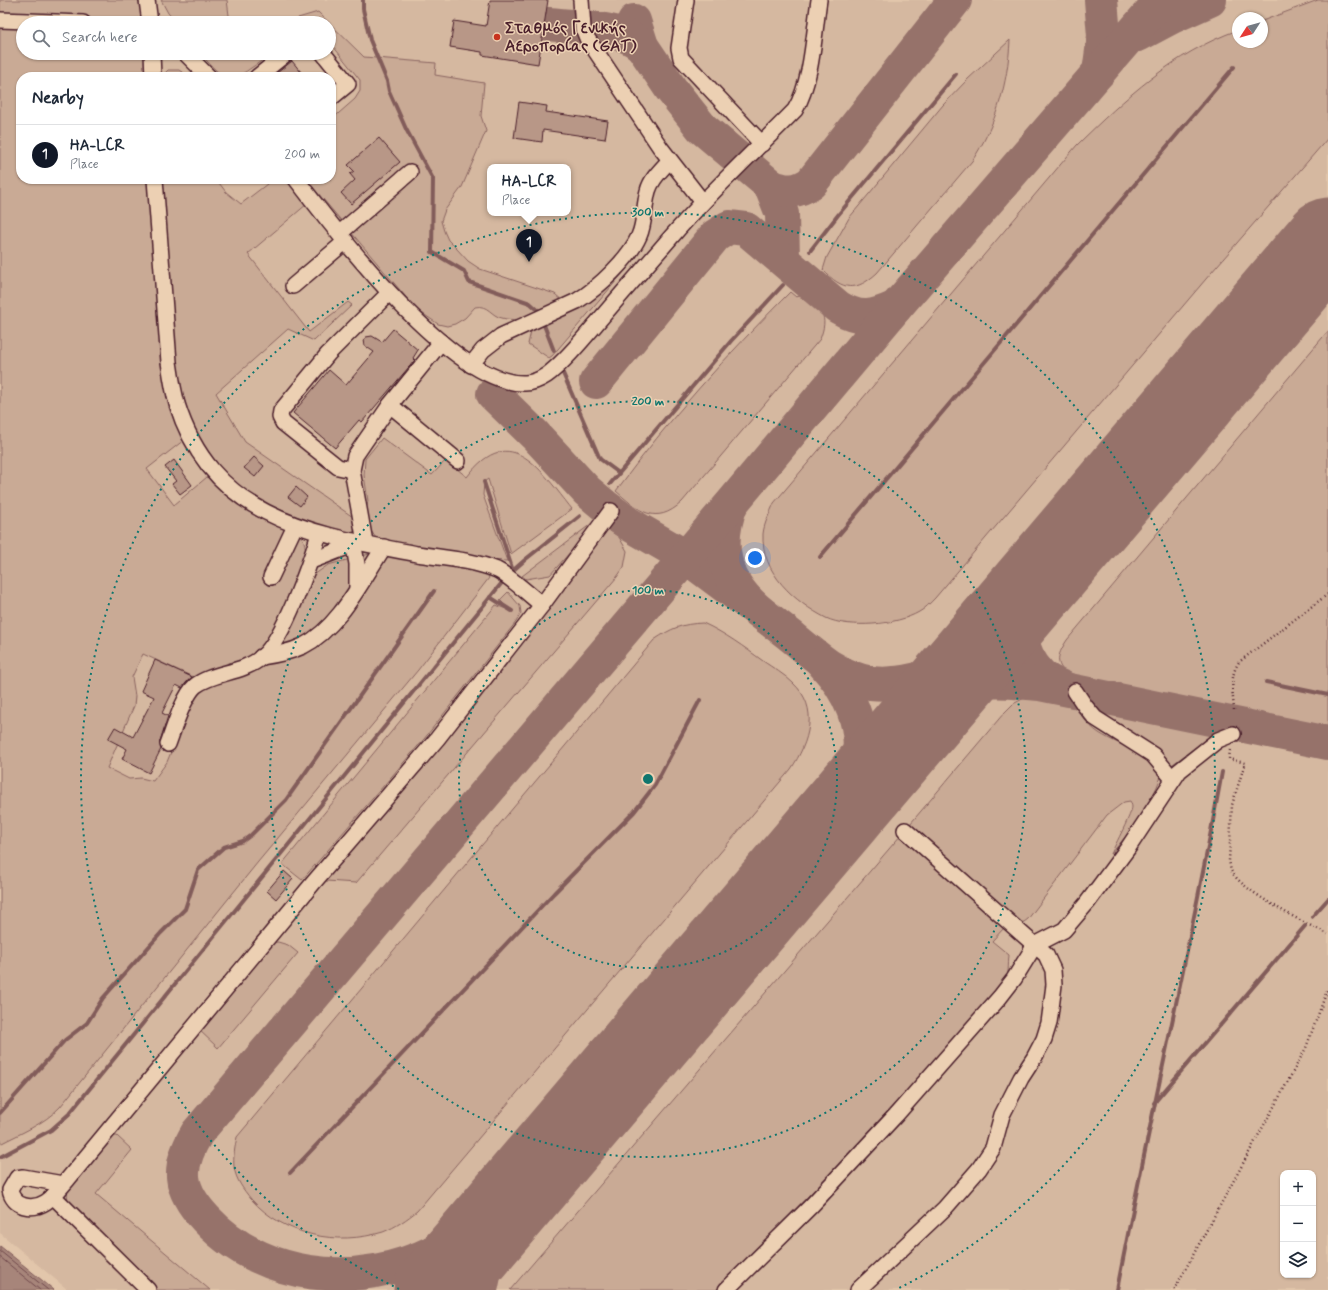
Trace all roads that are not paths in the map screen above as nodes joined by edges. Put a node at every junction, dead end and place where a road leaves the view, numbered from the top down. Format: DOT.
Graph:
graph roads {
  1 [pos="147,0"];
  2 [pos="581,0"];
  3 [pos="686,0"];
  4 [pos="819,0"];
  5 [pos="149,16"];
  6 [pos="0,20"];
  7 [pos="16,21"];
  8 [pos="152,60"];
  9 [pos="192,60"];
  10 [pos="278,60"];
  11 [pos="329,60"];
  12 [pos="153,72"];
  13 [pos="204,72"];
  14 [pos="263,72"];
  15 [pos="336,94"];
  16 [pos="762,144"];
  17 [pos="669,161"];
  18 [pos="410,172"];
  19 [pos="155,184"];
  20 [pos="300,184"];
  21 [pos="702,201"];
  22 [pos="343,237"];
  23 [pos="293,286"];
  24 [pos="389,293"];
  25 [pos="441,342"];
  26 [pos="471,365"];
  27 [pos="390,405"];
  28 [pos="458,461"];
  29 [pos="352,470"];
  30 [pos="611,511"];
  31 [pos="295,526"];
  32 [pos="319,534"];
  33 [pos="355,541"];
  34 [pos="384,547"];
  35 [pos="311,561"];
  36 [pos="271,577"];
  37 [pos="357,587"];
  38 [pos="542,605"];
  39 [pos="261,658"];
  40 [pos="1075,691"];
  41 [pos="1232,734"];
  42 [pos="168,744"];
  43 [pos="1173,779"];
  44 [pos="905,830"];
  45 [pos="1035,945"];
  46 [pos="63,1184"];
  47 [pos="53,1196"];
  48 [pos="148,1290"];
  49 [pos="726,1290"];
  50 [pos="858,1290"];
  1 -- 5 [label="lane"];
  2 -- 17 [label="lane"];
  3 -- 16 [label="lane"];
  4 -- 16 [label="lane"];
  6 -- 7 [label="lane"];
  8 -- 12 [label="lane"];
  9 -- 13 [label="lane"];
  10 -- 14 [label="lane"];
  11 -- 15 [label="lane"];
  16 -- 21 [label="lane"];
  17 -- 21 [label="lane"];
  17 -- 26 [label="lane"];
  18 -- 22 [label="lane"];
  19 -- 31 [label="lane"];
  20 -- 22 [label="lane"];
  21 -- 26 [label="lane"];
  22 -- 23 [label="lane"];
  22 -- 24 [label="lane"];
  24 -- 25 [label="lane"];
  24 -- 29 [label="lane"];
  25 -- 26 [label="lane"];
  25 -- 27 [label="lane"];
  27 -- 28 [label="lane"];
  27 -- 29 [label="lane"];
  29 -- 33 [label="lane"];
  30 -- 38 [label="lane"];
  31 -- 32 [label="lane"];
  31 -- 36 [label="lane"];
  32 -- 33 [label="lane"];
  32 -- 35 [label="lane"];
  33 -- 34 [label="lane"];
  33 -- 35 [label="lane"];
  33 -- 37 [label="lane"];
  34 -- 37 [label="lane"];
  34 -- 38 [label="lane"];
  35 -- 39 [label="lane"];
  37 -- 39 [label="lane"];
  38 -- 46 [label="lane"];
  39 -- 42 [label="lane"];
  40 -- 43 [label="lane"];
  41 -- 43 [label="lane"];
  43 -- 45 [label="lane"];
  44 -- 45 [label="lane"];
  45 -- 49 [label="lane"];
  45 -- 50 [label="lane"];
  46 -- 47 [label="lane"];
  46 -- 47 [label="lane"];
  47 -- 48 [label="lane"];
}
